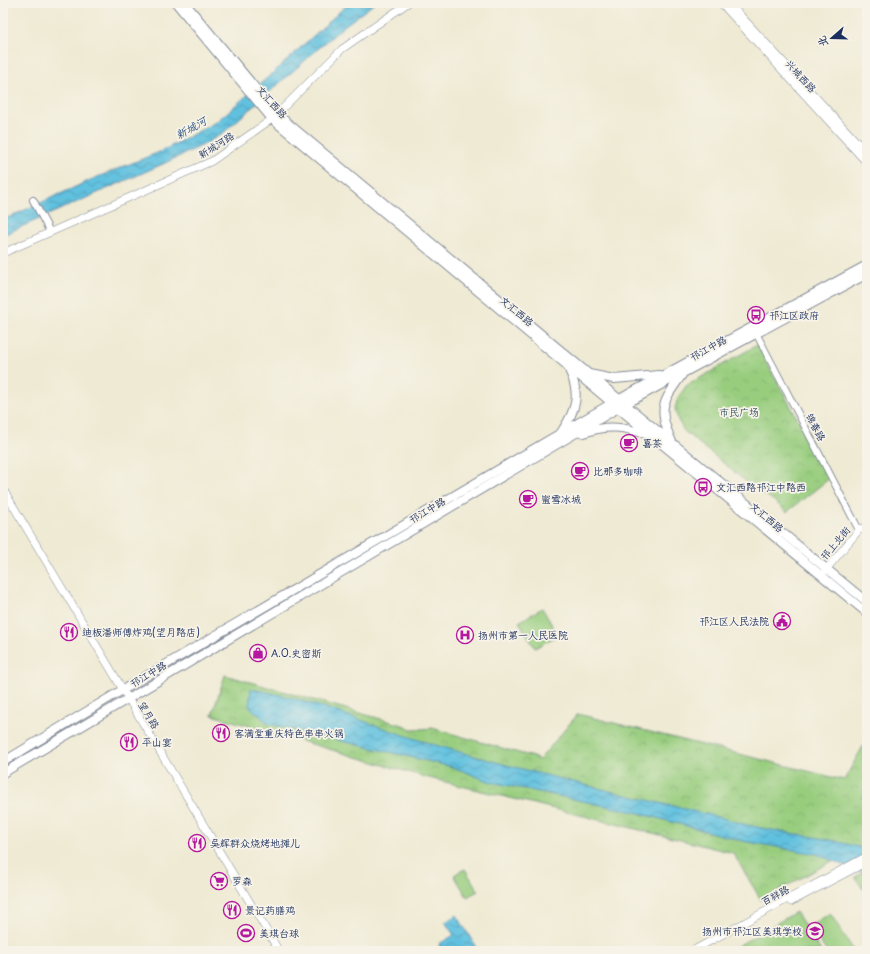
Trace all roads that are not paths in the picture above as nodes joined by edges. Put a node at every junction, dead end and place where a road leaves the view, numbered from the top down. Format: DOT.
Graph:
graph roads {
  1 [pos="176,3"];
  2 [pos="185,3"];
  3 [pos="408,3"];
  4 [pos="721,3"];
  5 [pos="729,3"];
  6 [pos="249,86"];
  7 [pos="275,116"];
  8 [pos="867,153"];
  9 [pos="867,163"];
  10 [pos="33,200"];
  11 [pos="50,232"];
  12 [pos="3,253"];
  13 [pos="867,265"];
  14 [pos="867,274"];
  15 [pos="756,333"];
  16 [pos="567,366"];
  17 [pos="587,373"];
  18 [pos="684,373"];
  19 [pos="666,374"];
  20 [pos="619,404"];
  21 [pos="563,436"];
  22 [pos="654,437"];
  23 [pos="672,443"];
  24 [pos="3,489"];
  25 [pos="3,499"];
  26 [pos="867,526"];
  27 [pos="859,530"];
  28 [pos="824,572"];
  29 [pos="867,602"];
  30 [pos="867,613"];
  31 [pos="121,691"];
  32 [pos="125,699"];
  33 [pos="3,762"];
  34 [pos="3,773"];
  35 [pos="867,856"];
  36 [pos="867,862"];
  37 [pos="846,870"];
  38 [pos="273,951"];
  39 [pos="279,951"];
  40 [pos="692,951"];
  41 [pos="701,951"];
  1 -- 6 [label="main road, 文汇西路"];
  2 -- 6 [label="main road, 文汇西路"];
  3 -- 7 [label="street, 新城河路"];
  4 -- 9 [label="street, 兴城西路"];
  5 -- 8 [label="street, 兴城西路"];
  6 -- 7 [label="main road, 文汇西路"];
  7 -- 11 [label="street, 新城河路"];
  7 -- 16 [label="main road, 文汇西路"];
  7 -- 17 [label="main road, 文汇西路"];
  10 -- 11 [label="street"];
  11 -- 12 [label="street, 新城河路"];
  13 -- 19 [label="main road, 邗江中路"];
  14 -- 15 [label="main road, 邗江中路"];
  15 -- 18 [label="main road, 邗江中路"];
  15 -- 27 [label="street, 锦春路"];
  16 -- 20 [label="main road, 文汇西路"];
  16 -- 21 [label="main road"];
  17 -- 19 [label="main road"];
  17 -- 20 [label="main road, 文汇西路"];
  18 -- 20 [label="main road, 邗江中路"];
  18 -- 23 [label="main road"];
  19 -- 20 [label="main road, 邗江中路"];
  20 -- 21 [label="main road, 邗江中路"];
  20 -- 22 [label="main road, 文汇西路"];
  20 -- 23 [label="main road, 文汇西路"];
  21 -- 22 [label="main road"];
  21 -- 31 [label="main road, 邗江中路"];
  21 -- 32 [label="main road, 邗江中路"];
  22 -- 28 [label="main road, 文汇西路"];
  23 -- 28 [label="main road, 文汇西路"];
  24 -- 31 [label="street, 望月路"];
  25 -- 31 [label="street, 望月路"];
  26 -- 27 [label="street, 邗上北街"];
  27 -- 28 [label="street, 邗上北街"];
  28 -- 29 [label="main road, 文汇西路"];
  28 -- 30 [label="main road, 文汇西路"];
  31 -- 32 [label="street, 望月路"];
  31 -- 33 [label="main road, 邗江中路"];
  32 -- 34 [label="main road, 邗江中路"];
  32 -- 38 [label="street, 望月路"];
  32 -- 39 [label="street, 望月路"];
  35 -- 37 [label="street, 百祥路"];
  36 -- 37 [label="street, 百祥路"];
  37 -- 40 [label="street, 百祥路"];
  37 -- 41 [label="street, 百祥路"];
}
